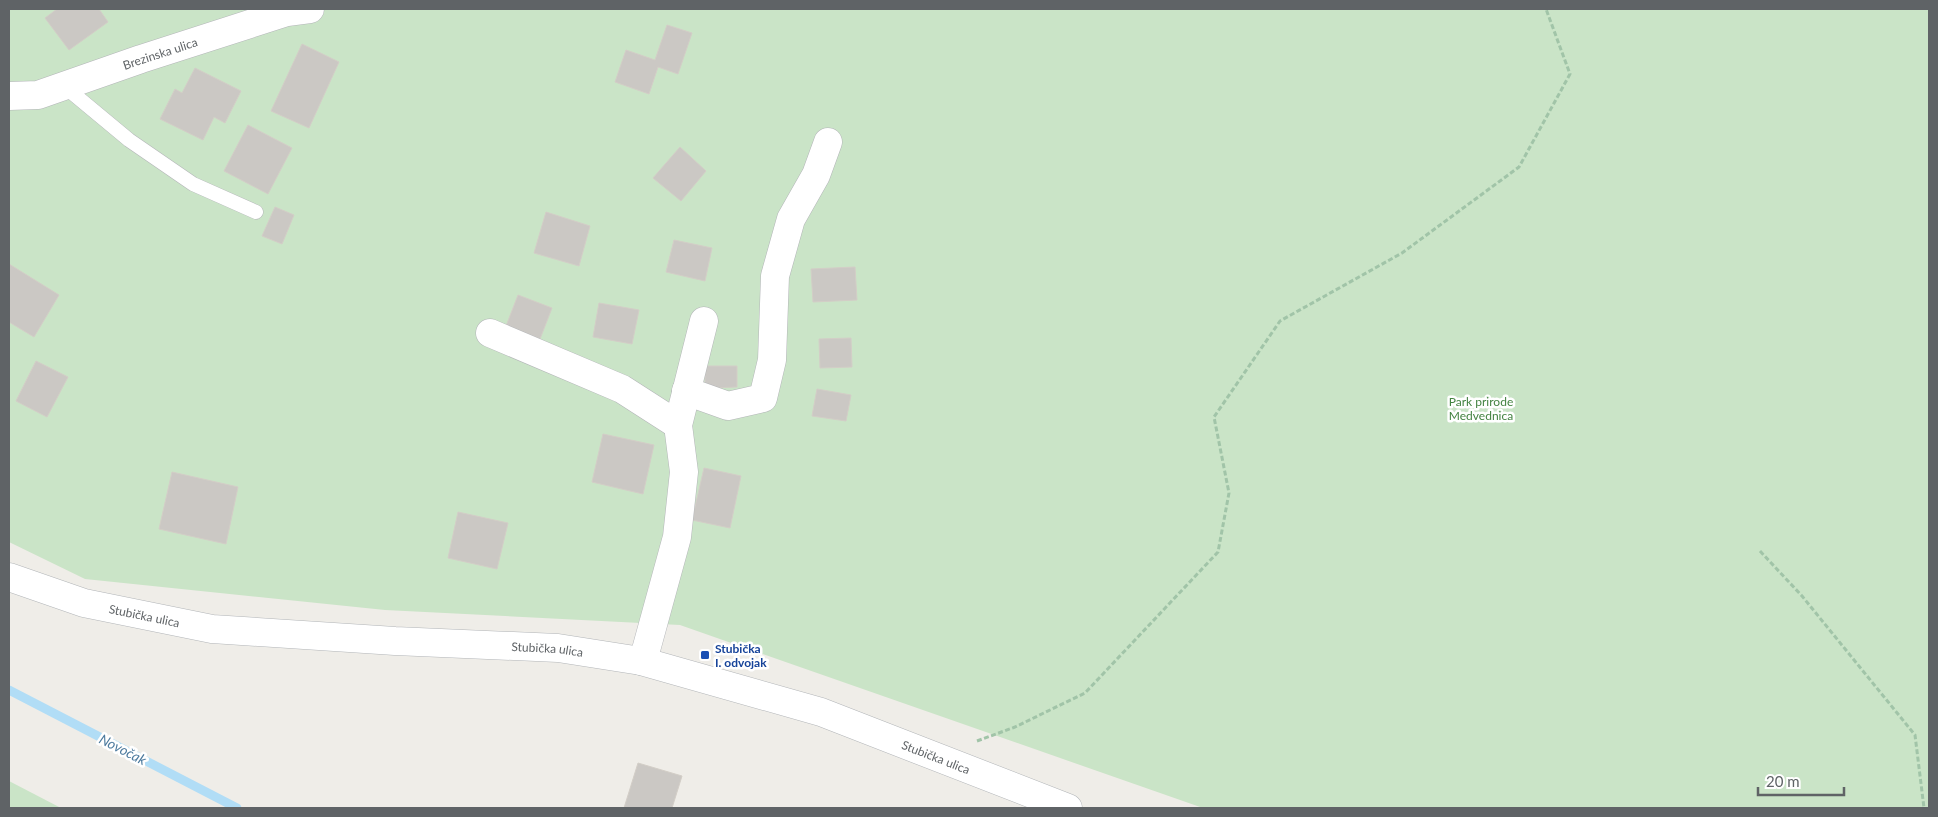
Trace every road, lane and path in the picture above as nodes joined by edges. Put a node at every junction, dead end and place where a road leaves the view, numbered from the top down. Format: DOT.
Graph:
graph roads {
  1 [pos="310,9"];
  2 [pos="1546,9"];
  3 [pos="64,86"];
  4 [pos="9,96"];
  5 [pos="828,142"];
  6 [pos="256,212"];
  7 [pos="704,321"];
  8 [pos="490,333"];
  9 [pos="686,391"];
  10 [pos="678,425"];
  11 [pos="1760,551"];
  12 [pos="9,577"];
  13 [pos="641,662"];
  14 [pos="935,756"];
  15 [pos="1068,808"];
  16 [pos="1924,808"];
  1 -- 3 [label="street, Brezinska ulica"];
  2 -- 14 [label="path"];
  3 -- 4 [label="street, Brezinska ulica"];
  3 -- 6 [label="lane"];
  5 -- 9 [label="street"];
  7 -- 9 [label="street"];
  8 -- 10 [label="street"];
  9 -- 10 [label="street"];
  10 -- 13 [label="street"];
  11 -- 16 [label="path"];
  12 -- 13 [label="street, Stubička ulica"];
  13 -- 14 [label="street, Stubička ulica"];
  14 -- 15 [label="street, Stubička ulica"];
}
